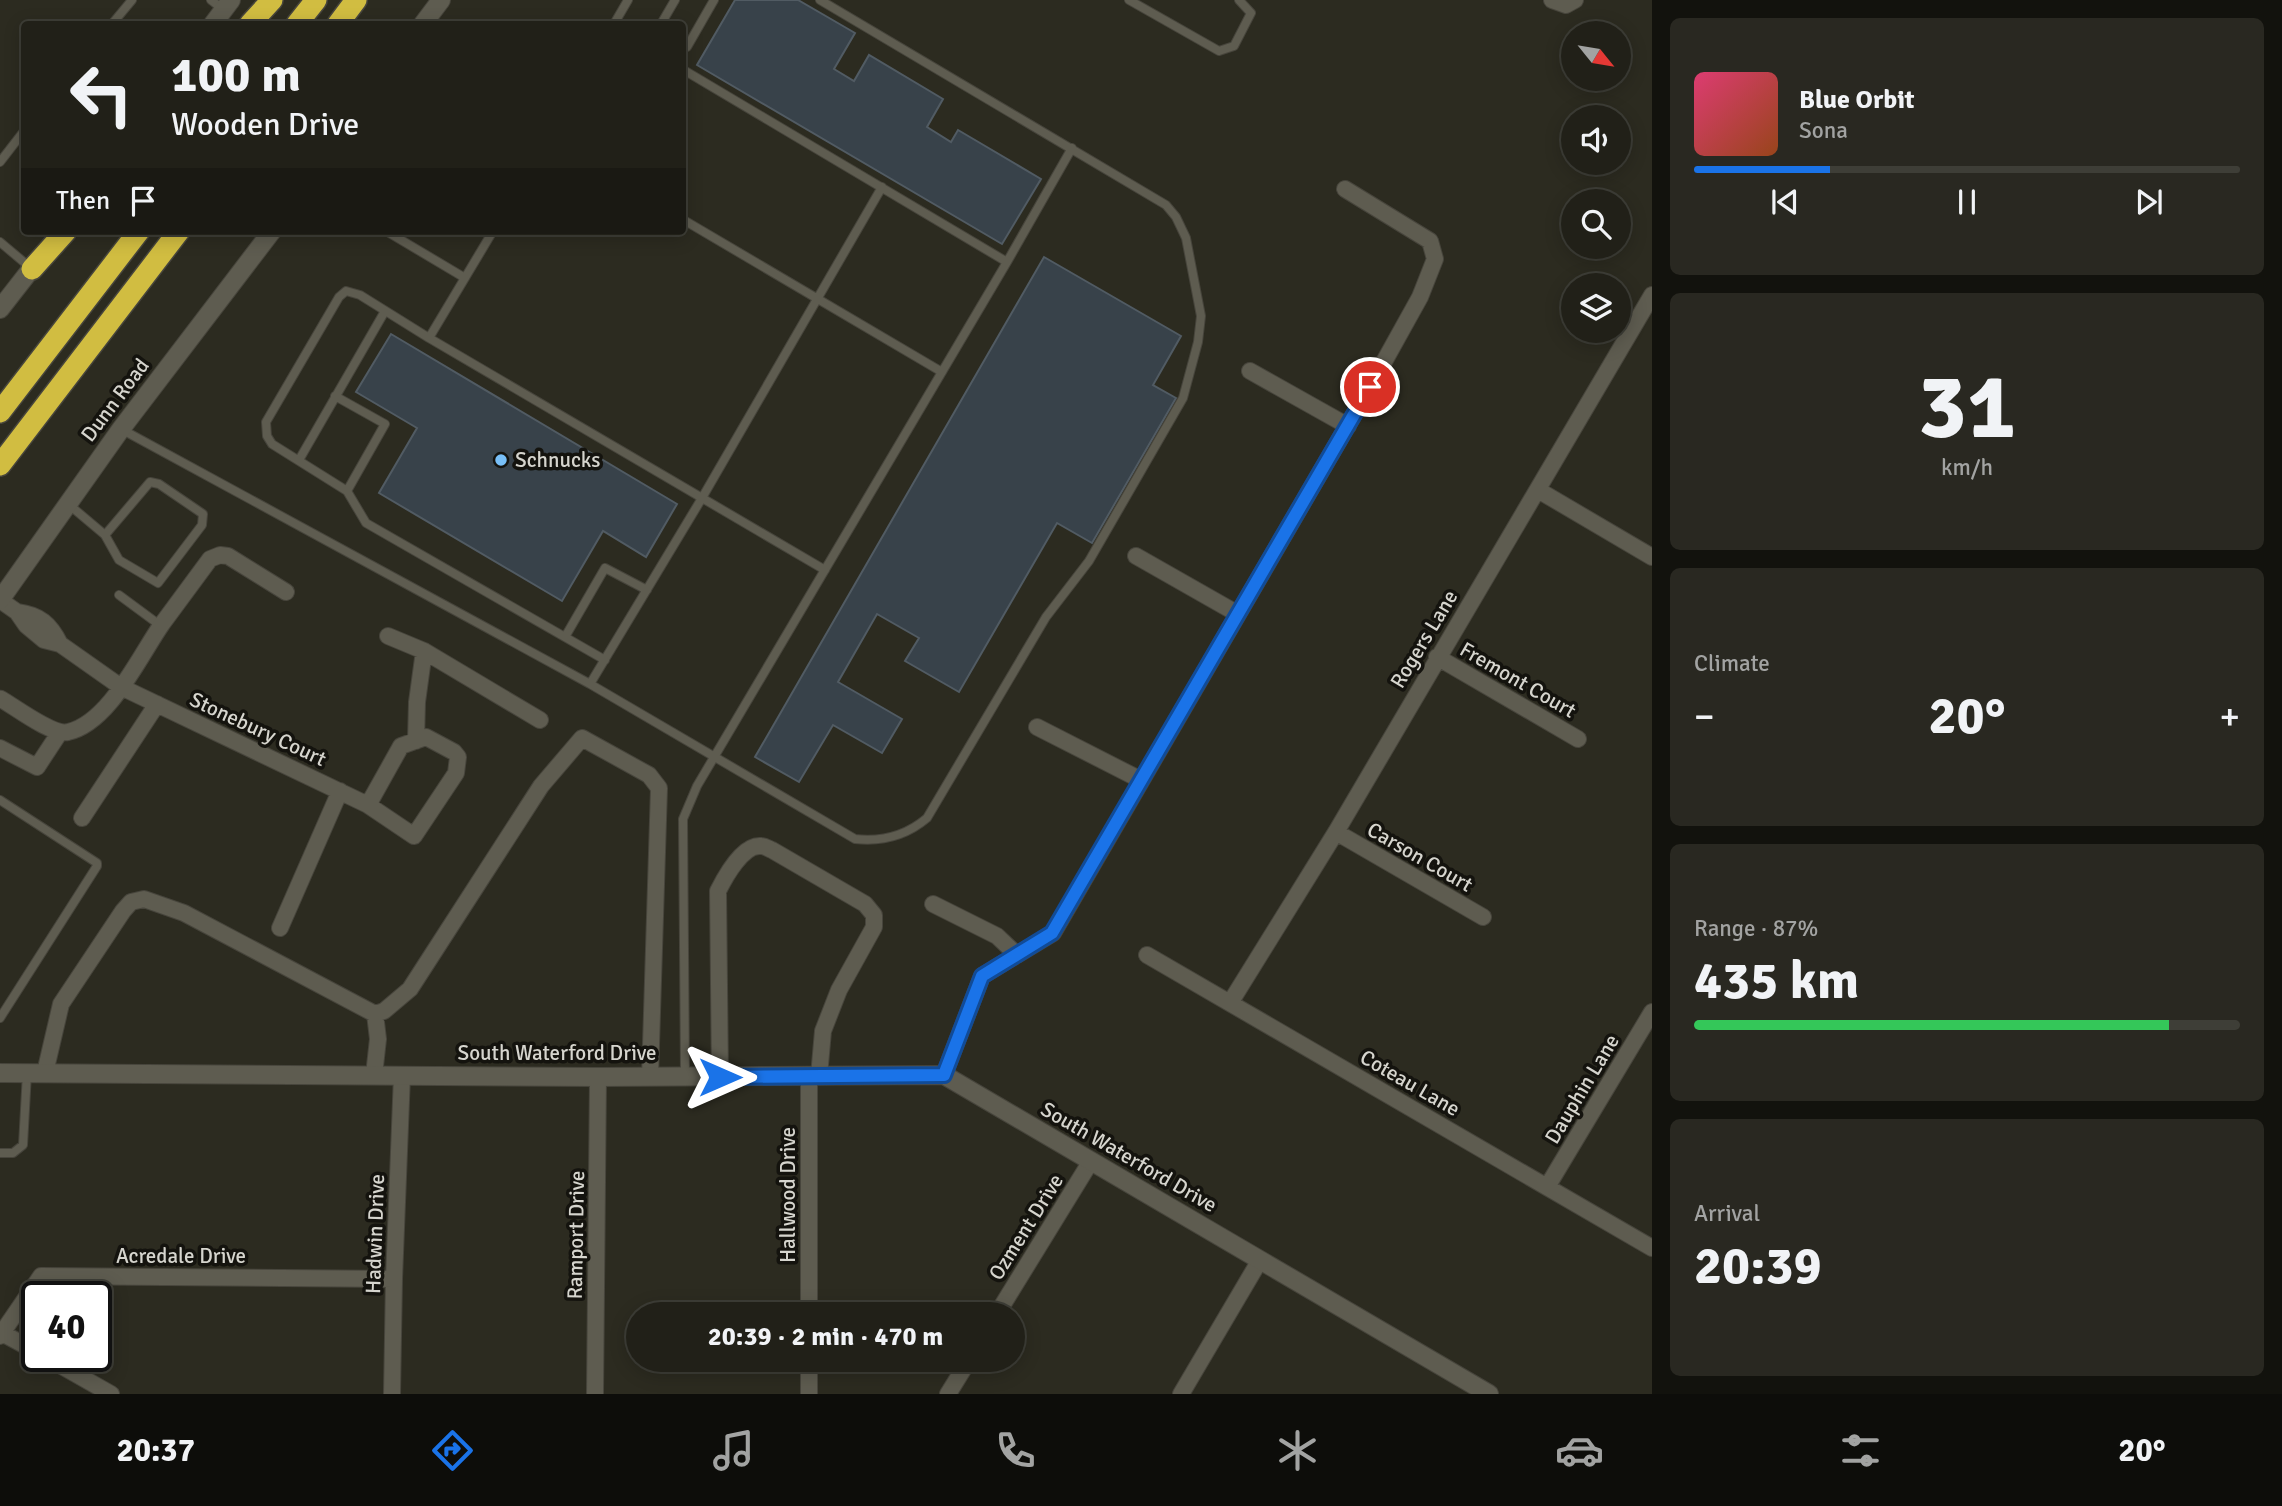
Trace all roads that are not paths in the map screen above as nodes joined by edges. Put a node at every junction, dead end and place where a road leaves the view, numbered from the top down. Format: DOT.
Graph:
graph roads {
  1 [pos="132,0"];
  2 [pos="272,0"];
  3 [pos="316,0"];
  4 [pos="356,0"];
  5 [pos="441,0"];
  6 [pos="628,0"];
  7 [pos="675,0"];
  8 [pos="714,0"];
  9 [pos="820,0"];
  10 [pos="1129,0"];
  11 [pos="1238,0"];
  12 [pos="1552,0"];
  13 [pos="1574,0"];
  14 [pos="114,21"];
  15 [pos="253,21"];
  16 [pos="299,21"];
  17 [pos="340,21"];
  18 [pos="425,21"];
  19 [pos="616,21"];
  20 [pos="663,21"];
  21 [pos="686,47"];
  22 [pos="686,71"];
  23 [pos="21,135"];
  24 [pos="1072,148"];
  25 [pos="0,162"];
  26 [pos="882,187"];
  27 [pos="1345,189"];
  28 [pos="686,221"];
  29 [pos="57,235"];
  30 [pos="62,235"];
  31 [pos="136,235"];
  32 [pos="176,235"];
  33 [pos="269,235"];
  34 [pos="393,235"];
  35 [pos="491,235"];
  36 [pos="0,242"];
  37 [pos="1007,261"];
  38 [pos="32,269"];
  39 [pos="465,278"];
  40 [pos="1652,295"];
  41 [pos="817,299"];
  42 [pos="0,309"];
  43 [pos="385,311"];
  44 [pos="1647,314"];
  45 [pos="429,338"];
  46 [pos="1250,371"];
  47 [pos="942,372"];
  48 [pos="335,396"];
  49 [pos="0,412"];
  50 [pos="1348,426"];
  51 [pos="121,429"];
  52 [pos="299,460"];
  53 [pos="0,465"];
  54 [pos="1538,490"];
  55 [pos="347,491"];
  56 [pos="702,498"];
  57 [pos="67,503"];
  58 [pos="107,538"];
  59 [pos="1136,556"];
  60 [pos="1652,556"];
  61 [pos="825,569"];
  62 [pos="647,590"];
  63 [pos="286,592"];
  64 [pos="119,595"];
  65 [pos="0,600"];
  66 [pos="1238,614"];
  67 [pos="161,626"];
  68 [pos="388,636"];
  69 [pos="565,637"];
  70 [pos="424,651"];
  71 [pos="1437,657"];
  72 [pos="605,660"];
  73 [pos="590,684"];
  74 [pos="121,687"];
  75 [pos="0,700"];
  76 [pos="157,705"];
  77 [pos="540,720"];
  78 [pos="1037,727"];
  79 [pos="60,732"];
  80 [pos="1578,739"];
  81 [pos="416,741"];
  82 [pos="0,748"];
  83 [pos="714,758"];
  84 [pos="1141,780"];
  85 [pos="340,791"];
  86 [pos="0,800"];
  87 [pos="368,805"];
  88 [pos="82,818"];
  89 [pos="1336,832"];
  90 [pos="933,904"];
  91 [pos="1483,917"];
  92 [pos="280,928"];
  93 [pos="1017,955"];
  94 [pos="1147,955"];
  95 [pos="1230,1003"];
  96 [pos="1652,1012"];
  97 [pos="376,1014"];
  98 [pos="0,1018"];
  99 [pos="0,1073"];
  100 [pos="27,1073"];
  101 [pos="49,1073"];
  102 [pos="374,1075"];
  103 [pos="402,1075"];
  104 [pos="944,1075"];
  105 [pos="685,1076"];
  106 [pos="814,1076"];
  107 [pos="598,1077"];
  108 [pos="650,1077"];
  109 [pos="720,1077"];
  110 [pos="0,1153"];
  111 [pos="1091,1161"];
  112 [pos="1547,1187"];
  113 [pos="1652,1248"];
  114 [pos="1260,1260"];
  115 [pos="394,1279"];
  116 [pos="809,1302"];
  117 [pos="1004,1302"];
  118 [pos="1,1334"];
  119 [pos="21,1344"];
  120 [pos="72,1372"];
  121 [pos="809,1372"];
  122 [pos="962,1372"];
  123 [pos="111,1394"];
  124 [pos="392,1394"];
  125 [pos="595,1394"];
  126 [pos="809,1394"];
  127 [pos="948,1394"];
  128 [pos="1181,1394"];
  129 [pos="1489,1394"];
  1 -- 14 [label="lane"];
  2 -- 15 [label="highway"];
  3 -- 16 [label="highway"];
  4 -- 17 [label="highway"];
  5 -- 18 [label="street"];
  6 -- 19 [label="lane"];
  7 -- 20 [label="lane"];
  8 -- 21 [label="lane"];
  9 -- 24 [label="lane"];
  10 -- 11 [label="lane"];
  12 -- 13 [label="street"];
  22 -- 26 [label="lane"];
  23 -- 25 [label="lane"];
  24 -- 37 [label="lane"];
  24 -- 83 [label="lane"];
  26 -- 37 [label="lane"];
  26 -- 41 [label="lane"];
  27 -- 50 [label="street"];
  28 -- 41 [label="lane"];
  29 -- 38 [label="street"];
  30 -- 38 [label="highway"];
  31 -- 49 [label="highway"];
  32 -- 53 [label="highway"];
  33 -- 51 [label="street, Dunn Road"];
  34 -- 39 [label="lane"];
  35 -- 39 [label="lane"];
  36 -- 38 [label="lane"];
  37 -- 47 [label="lane"];
  38 -- 42 [label="street"];
  39 -- 45 [label="lane"];
  40 -- 44 [label="street, Rogers Lane"];
  41 -- 47 [label="lane"];
  41 -- 56 [label="lane"];
  43 -- 45 [label="lane"];
  43 -- 48 [label="lane"];
  43 -- 52 [label="lane"];
  44 -- 54 [label="street, Rogers Lane"];
  45 -- 56 [label="lane"];
  46 -- 50 [label="street"];
  47 -- 61 [label="lane"];
  48 -- 52 [label="lane"];
  48 -- 55 [label="lane"];
  50 -- 66 [label="street"];
  51 -- 57 [label="street, Dunn Road"];
  51 -- 73 [label="lane"];
  52 -- 55 [label="lane"];
  54 -- 60 [label="street"];
  54 -- 71 [label="street, Rogers Lane"];
  55 -- 69 [label="lane"];
  56 -- 61 [label="lane"];
  56 -- 62 [label="lane"];
  57 -- 58 [label="lane"];
  57 -- 65 [label="street, Dunn Road"];
  58 -- 58 [label="lane"];
  59 -- 66 [label="street"];
  61 -- 83 [label="lane"];
  62 -- 69 [label="lane"];
  62 -- 72 [label="lane"];
  63 -- 67 [label="street"];
  64 -- 67 [label="lane"];
  65 -- 74 [label="street, Stonebury Court"];
  66 -- 84 [label="street"];
  67 -- 74 [label="street"];
  68 -- 70 [label="street"];
  69 -- 72 [label="lane"];
  70 -- 77 [label="street"];
  70 -- 81 [label="street"];
  71 -- 80 [label="street, Fremont Court"];
  71 -- 89 [label="street, Rogers Lane"];
  72 -- 73 [label="lane"];
  73 -- 83 [label="lane"];
  74 -- 76 [label="street, Stonebury Court"];
  74 -- 79 [label="street"];
  75 -- 79 [label="street"];
  76 -- 85 [label="street, Stonebury Court"];
  76 -- 88 [label="street, Stonebury Court"];
  78 -- 84 [label="street"];
  79 -- 82 [label="street"];
  81 -- 87 [label="street"];
  81 -- 87 [label="street, Stonebury Court"];
  83 -- 105 [label="lane"];
  84 -- 93 [label="street"];
  85 -- 87 [label="street, Stonebury Court"];
  85 -- 92 [label="street, Stonebury Court"];
  86 -- 98 [label="lane"];
  89 -- 91 [label="street, Carson Court"];
  89 -- 95 [label="street, Rogers Lane"];
  90 -- 93 [label="street"];
  93 -- 104 [label="street"];
  94 -- 95 [label="street, Coteau Lane"];
  95 -- 112 [label="street, Coteau Lane"];
  96 -- 112 [label="street, Dauphin Lane"];
  97 -- 101 [label="street"];
  97 -- 102 [label="street"];
  97 -- 108 [label="street"];
  99 -- 100 [label="street, South Waterford Drive"];
  100 -- 101 [label="street, South Waterford Drive"];
  100 -- 110 [label="lane"];
  101 -- 102 [label="street, South Waterford Drive"];
  102 -- 103 [label="street, South Waterford Drive"];
  103 -- 107 [label="street, South Waterford Drive"];
  103 -- 115 [label="street, Hadwin Drive"];
  104 -- 106 [label="street, South Waterford Drive"];
  104 -- 111 [label="street, South Waterford Drive"];
  105 -- 108 [label="street, South Waterford Drive"];
  105 -- 109 [label="street, South Waterford Drive"];
  106 -- 109 [label="street, South Waterford Drive"];
  106 -- 109 [label="street, Hallwood Drive"];
  106 -- 116 [label="street, Hallwood Drive"];
  107 -- 108 [label="street, South Waterford Drive"];
  107 -- 125 [label="street, Ramport Drive"];
  111 -- 114 [label="street, South Waterford Drive"];
  111 -- 117 [label="street, Ozment Drive"];
  112 -- 113 [label="street, Coteau Lane"];
  114 -- 128 [label="street"];
  114 -- 129 [label="street, South Waterford Drive"];
  115 -- 118 [label="street, Acredale Drive"];
  115 -- 124 [label="street, Hadwin Drive"];
  118 -- 119 [label="street"];
  120 -- 123 [label="street"];
  121 -- 126 [label="street"];
  122 -- 127 [label="street"];
}
